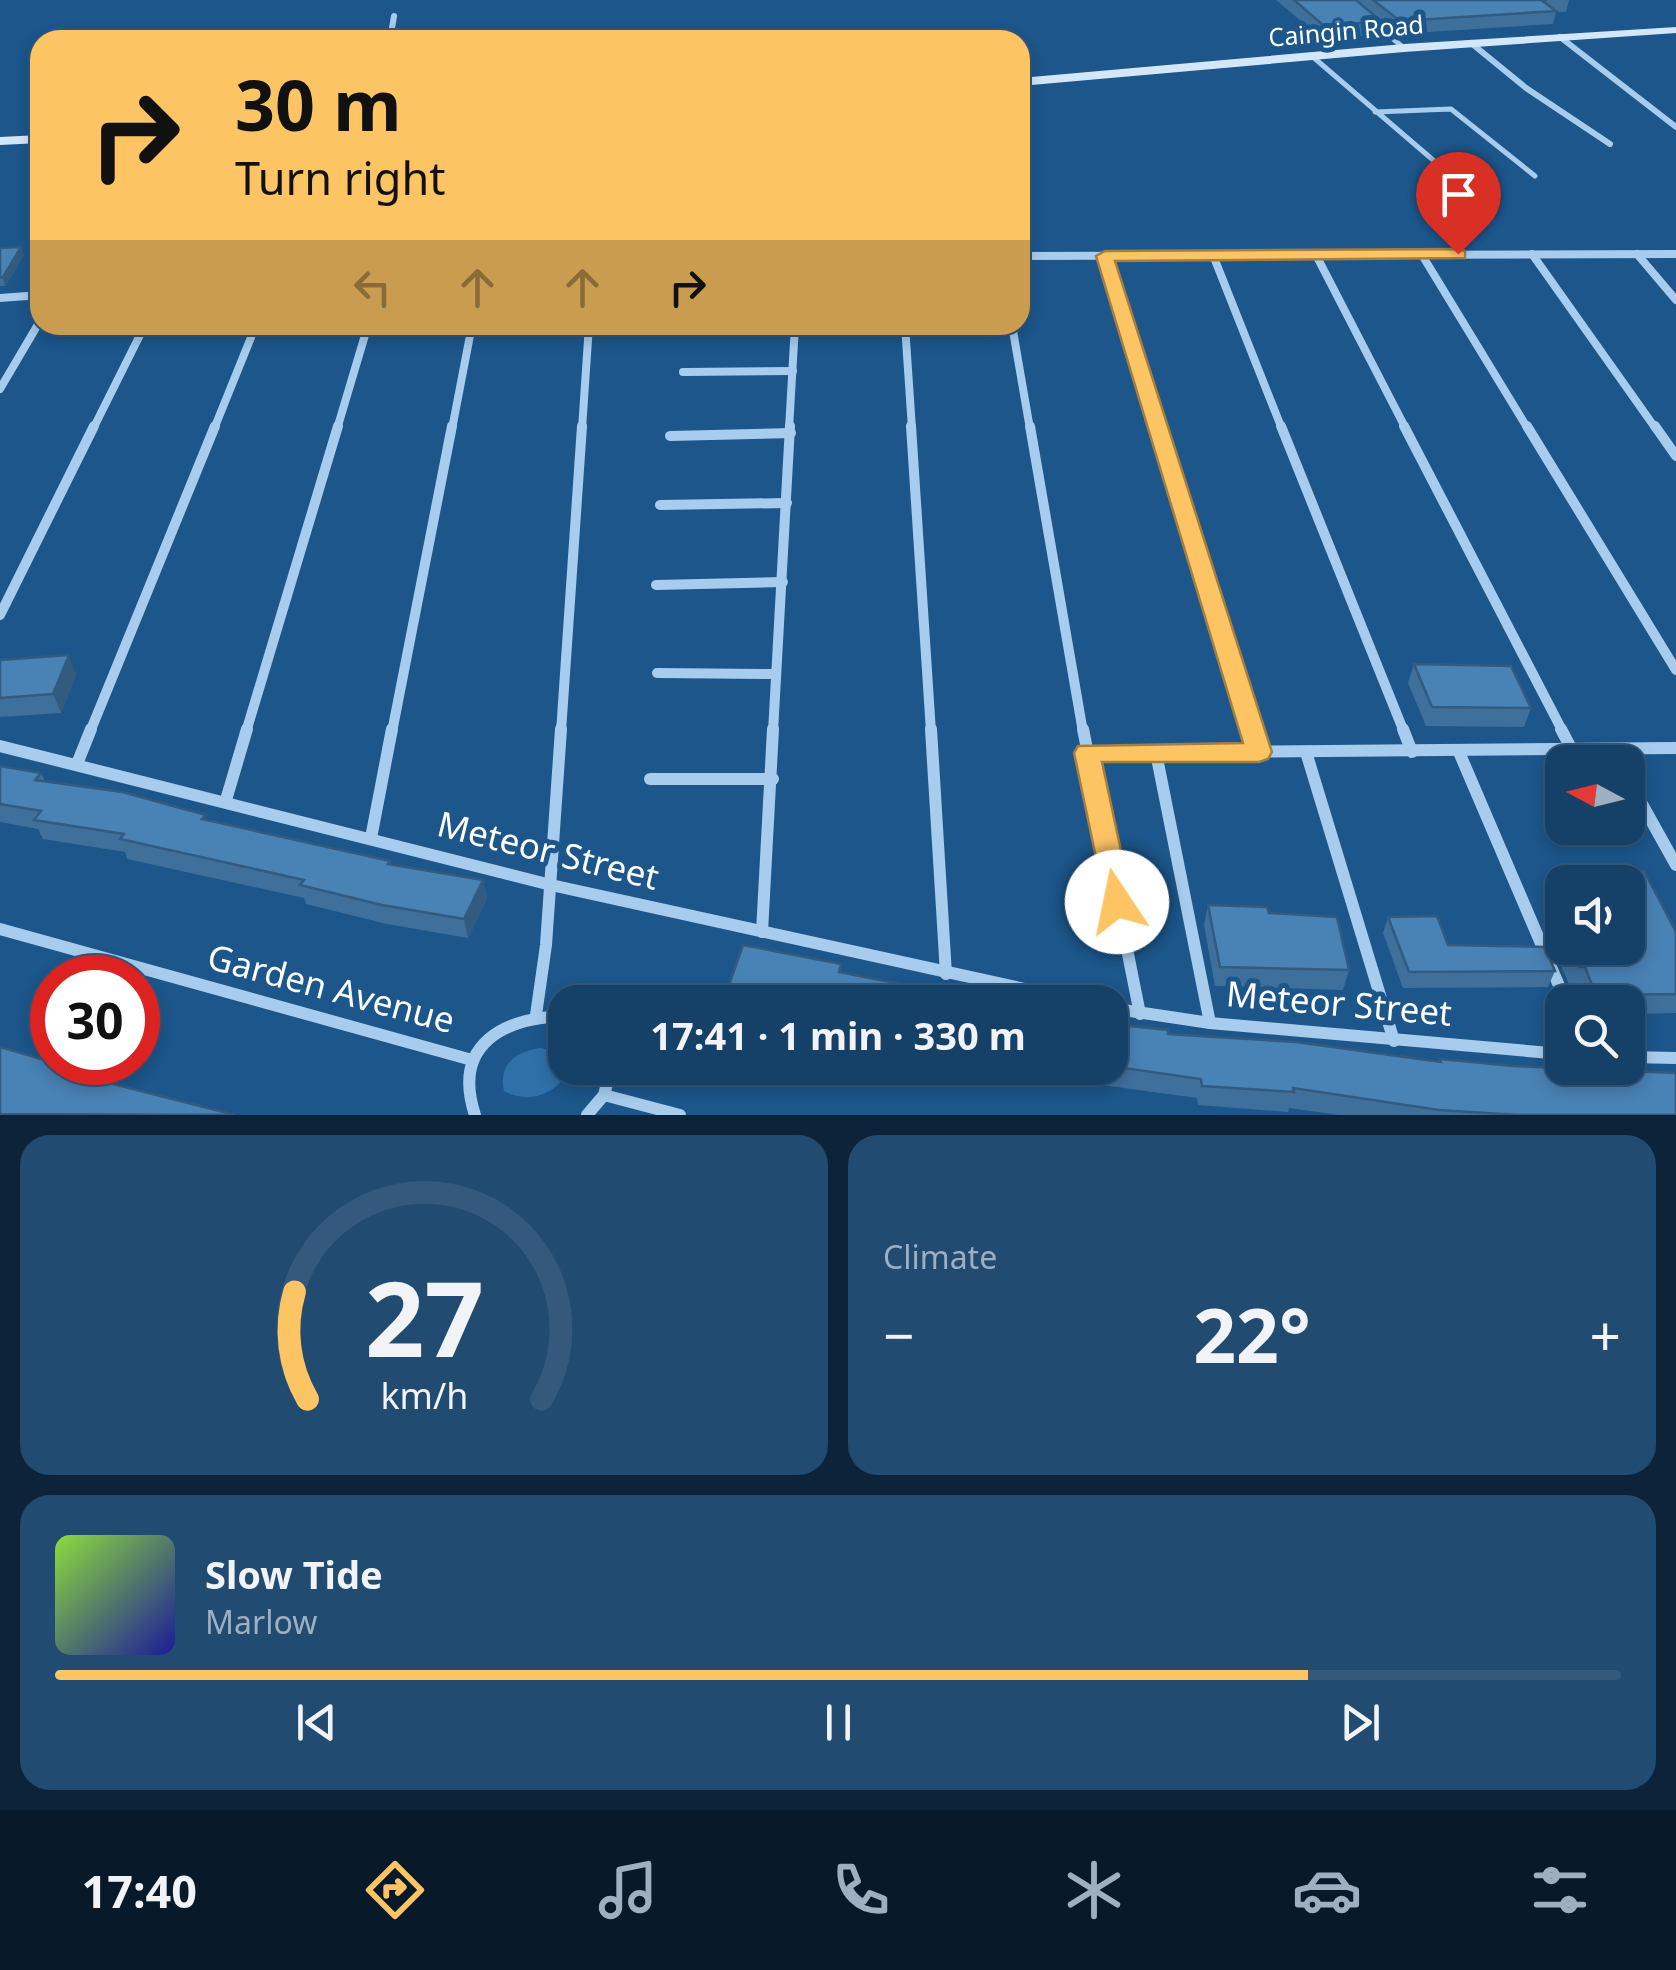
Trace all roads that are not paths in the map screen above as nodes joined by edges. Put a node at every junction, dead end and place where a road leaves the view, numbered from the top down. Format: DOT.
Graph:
graph roads {
  1 [pos="394,16"];
  2 [pos="1373,22"];
  3 [pos="392,30"];
  4 [pos="1676,30"];
  5 [pos="1560,37"];
  6 [pos="1471,44"];
  7 [pos="1404,48"];
  8 [pos="1313,57"];
  9 [pos="1030,81"];
  10 [pos="1375,112"];
  11 [pos="1676,127"];
  12 [pos="30,140"];
  13 [pos="0,141"];
  14 [pos="1610,144"];
  15 [pos="1535,176"];
  16 [pos="1471,192"];
  17 [pos="1422,254"];
  18 [pos="1532,254"];
  19 [pos="1638,254"];
  20 [pos="1676,254"];
  21 [pos="1316,255"];
  22 [pos="1030,256"];
  23 [pos="1105,256"];
  24 [pos="1213,256"];
  25 [pos="30,296"];
  26 [pos="0,298"];
  27 [pos="1676,300"];
  28 [pos="32,335"];
  29 [pos="140,335"];
  30 [pos="252,335"];
  31 [pos="365,335"];
  32 [pos="470,335"];
  33 [pos="588,335"];
  34 [pos="795,335"];
  35 [pos="906,335"];
  36 [pos="1014,335"];
  37 [pos="793,371"];
  38 [pos="682,372"];
  39 [pos="0,389"];
  40 [pos="791,433"];
  41 [pos="670,436"];
  42 [pos="1676,456"];
  43 [pos="787,504"];
  44 [pos="660,506"];
  45 [pos="783,582"];
  46 [pos="656,584"];
  47 [pos="0,615"];
  48 [pos="1676,670"];
  49 [pos="657,674"];
  50 [pos="776,674"];
  51 [pos="1569,745"];
  52 [pos="0,746"];
  53 [pos="1645,748"];
  54 [pos="1676,748"];
  55 [pos="1545,750"];
  56 [pos="1259,752"];
  57 [pos="1306,752"];
  58 [pos="1412,752"];
  59 [pos="1459,752"];
  60 [pos="1087,753"];
  61 [pos="1156,754"];
  62 [pos="78,764"];
  63 [pos="650,779"];
  64 [pos="772,779"];
  65 [pos="226,800"];
  66 [pos="1645,809"];
  67 [pos="372,838"];
  68 [pos="1676,865"];
  69 [pos="550,885"];
  70 [pos="0,929"];
  71 [pos="762,932"];
  72 [pos="946,974"];
  73 [pos="1000,985"];
  74 [pos="1559,985"];
  75 [pos="1128,1012"];
  76 [pos="536,1014"];
  77 [pos="1140,1014"];
  78 [pos="548,1015"];
  79 [pos="1210,1023"];
  80 [pos="1394,1041"];
  81 [pos="1545,1053"];
  82 [pos="1645,1057"];
  83 [pos="1676,1058"];
  84 [pos="472,1060"];
  85 [pos="606,1085"];
  86 [pos="604,1094"];
  87 [pos="475,1115"];
  88 [pos="586,1115"];
  89 [pos="680,1115"];
  1 -- 3 [label="street"];
  2 -- 7 [label="lane"];
  4 -- 5 [label="street, Caingin Road"];
  5 -- 6 [label="street, Caingin Road"];
  5 -- 11 [label="street"];
  6 -- 7 [label="street, Caingin Road"];
  6 -- 14 [label="street"];
  7 -- 8 [label="street, Caingin Road"];
  8 -- 9 [label="street, Caingin Road"];
  8 -- 10 [label="lane"];
  10 -- 15 [label="lane"];
  10 -- 16 [label="lane"];
  12 -- 13 [label="street"];
  17 -- 18 [label="street"];
  17 -- 21 [label="street"];
  17 -- 48 [label="street"];
  18 -- 19 [label="street"];
  18 -- 42 [label="street"];
  19 -- 20 [label="street"];
  19 -- 27 [label="street"];
  21 -- 24 [label="street"];
  21 -- 51 [label="street"];
  22 -- 23 [label="street"];
  23 -- 24 [label="street"];
  23 -- 56 [label="street"];
  24 -- 58 [label="street"];
  25 -- 26 [label="street"];
  28 -- 39 [label="street"];
  29 -- 47 [label="street"];
  30 -- 62 [label="street"];
  31 -- 65 [label="street"];
  32 -- 67 [label="street"];
  33 -- 69 [label="street"];
  34 -- 37 [label="street"];
  35 -- 72 [label="street"];
  36 -- 60 [label="street"];
  37 -- 38 [label="street"];
  37 -- 40 [label="street"];
  40 -- 41 [label="street"];
  40 -- 43 [label="street"];
  43 -- 44 [label="street"];
  43 -- 45 [label="street"];
  45 -- 46 [label="street"];
  45 -- 50 [label="street"];
  49 -- 50 [label="street"];
  50 -- 64 [label="street"];
  52 -- 62 [label="street, Meteor Street"];
  53 -- 54 [label="street"];
  55 -- 59 [label="street"];
  56 -- 57 [label="street"];
  56 -- 61 [label="street"];
  57 -- 58 [label="street"];
  57 -- 80 [label="street"];
  58 -- 59 [label="street"];
  59 -- 74 [label="street"];
  60 -- 61 [label="street"];
  60 -- 77 [label="street"];
  61 -- 79 [label="street"];
  62 -- 65 [label="street, Meteor Street"];
  63 -- 64 [label="street"];
  64 -- 71 [label="street"];
  65 -- 67 [label="street, Meteor Street"];
  66 -- 68 [label="street"];
  67 -- 69 [label="street, Meteor Street"];
  69 -- 71 [label="street, Meteor Street"];
  69 -- 76 [label="street"];
  70 -- 84 [label="street, Garden Avenue"];
  71 -- 72 [label="street, Meteor Street"];
  72 -- 73 [label="street, Meteor Street"];
  75 -- 77 [label="street, Meteor Street"];
  76 -- 78 [label="street"];
  76 -- 84 [label="street"];
  77 -- 79 [label="street, Meteor Street"];
  79 -- 80 [label="street, Meteor Street"];
  80 -- 81 [label="street, Meteor Street"];
  82 -- 83 [label="street"];
  84 -- 87 [label="street"];
  85 -- 86 [label="street"];
  86 -- 88 [label="street"];
  86 -- 89 [label="street"];
}
